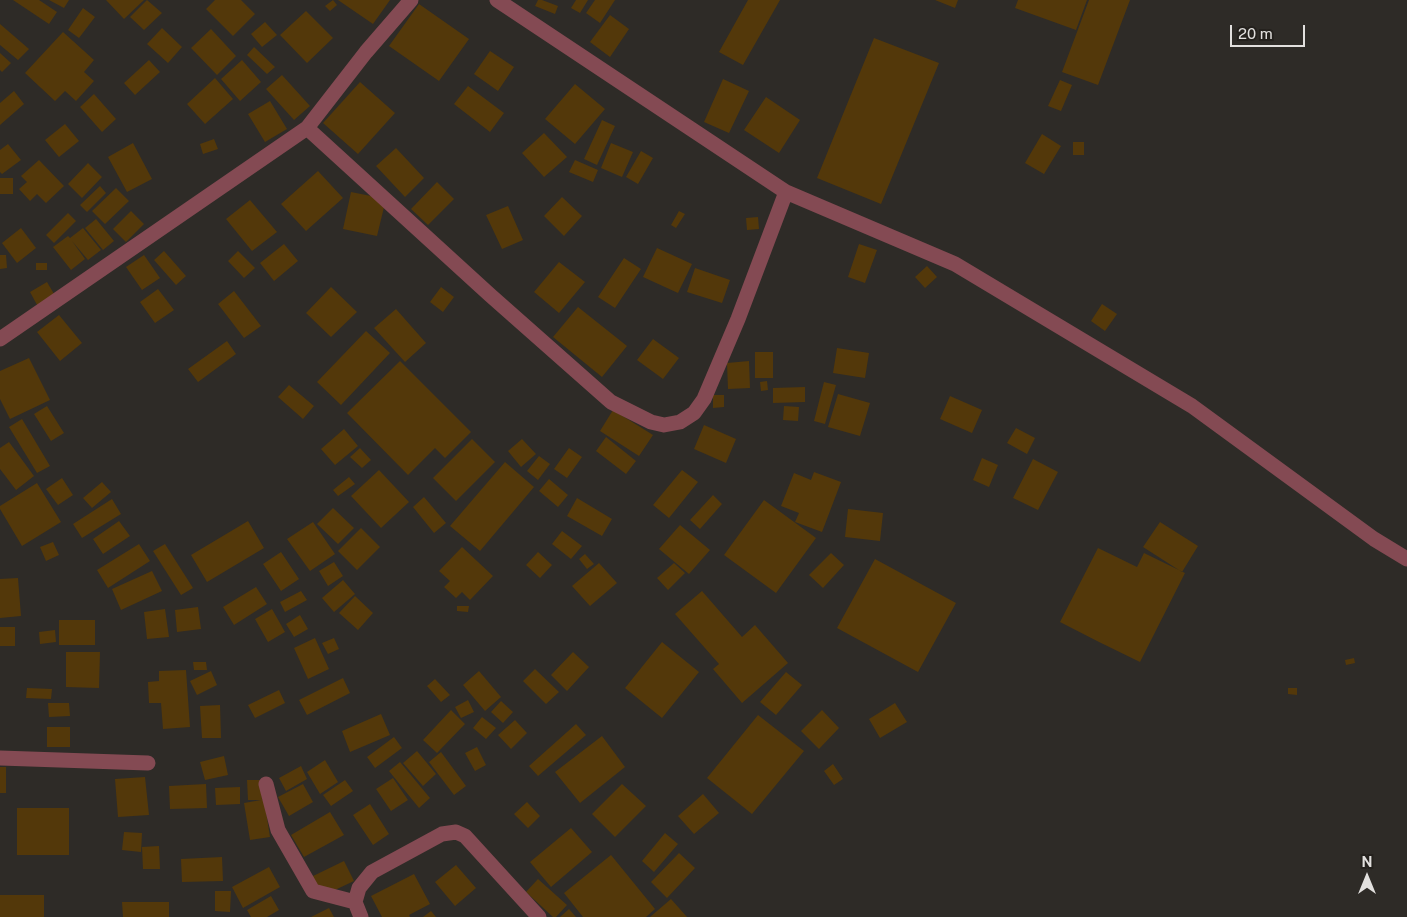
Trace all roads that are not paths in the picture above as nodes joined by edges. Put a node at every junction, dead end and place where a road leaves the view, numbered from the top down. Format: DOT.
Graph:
graph roads {
  1 [pos="411,0"];
  2 [pos="497,0"];
  3 [pos="307,128"];
  4 [pos="786,192"];
  5 [pos="0,339"];
  6 [pos="1407,559"];
  7 [pos="0,758"];
  8 [pos="148,763"];
  9 [pos="266,784"];
  10 [pos="355,902"];
  11 [pos="361,917"];
  12 [pos="538,917"];
  1 -- 3 [label="street"];
  2 -- 4 [label="street"];
  3 -- 4 [label="street"];
  3 -- 5 [label="street"];
  4 -- 6 [label="street"];
  7 -- 8 [label="street"];
  9 -- 10 [label="street"];
  10 -- 11 [label="street"];
  10 -- 12 [label="street"];
}
